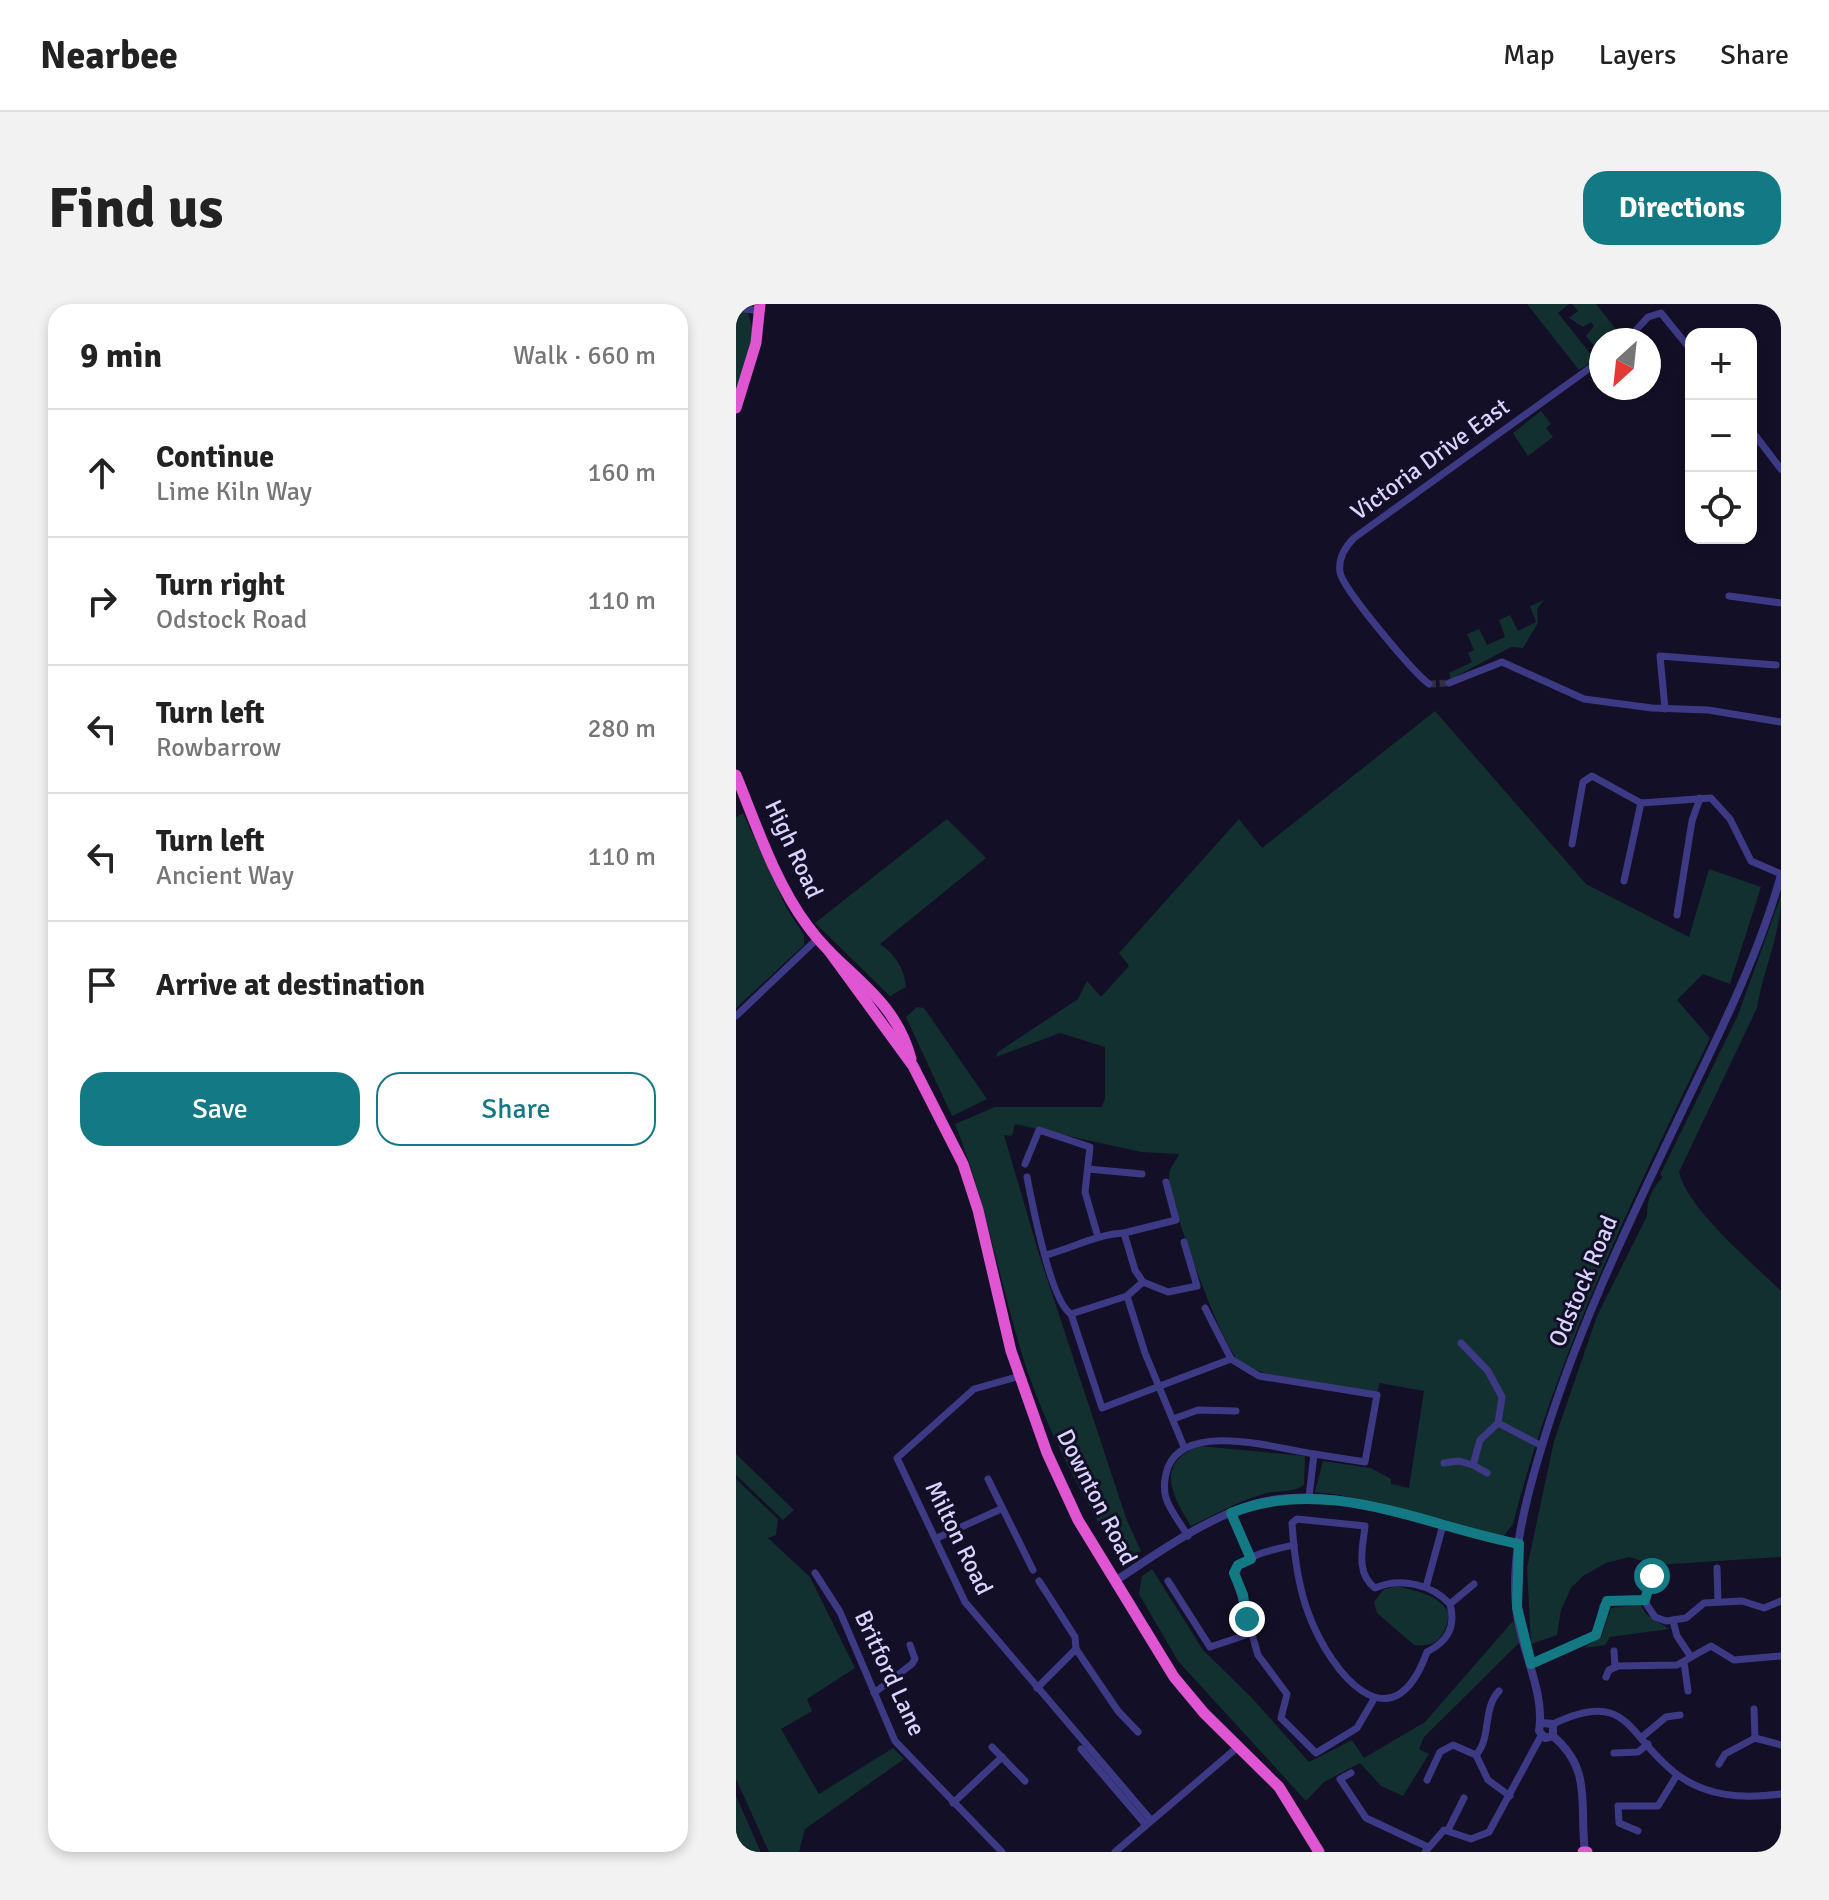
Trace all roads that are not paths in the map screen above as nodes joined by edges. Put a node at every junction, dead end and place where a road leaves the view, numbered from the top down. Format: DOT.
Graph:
graph roads {
  1 [pos="736,308"];
  2 [pos="761,308"];
  3 [pos="1638,328"];
  4 [pos="1685,343"];
  5 [pos="1589,369"];
  6 [pos="736,408"];
  7 [pos="1757,438"];
  8 [pos="1781,469"];
  9 [pos="1729,596"];
  10 [pos="1781,603"];
  11 [pos="1776,665"];
  12 [pos="1449,683"];
  13 [pos="1429,684"];
  14 [pos="1665,709"];
  15 [pos="1781,722"];
  16 [pos="736,775"];
  17 [pos="1700,798"];
  18 [pos="1641,803"];
  19 [pos="1572,844"];
  20 [pos="1781,874"];
  21 [pos="1624,881"];
  22 [pos="1677,915"];
  23 [pos="817,939"];
  24 [pos="736,1016"];
  25 [pos="1025,1164"];
  26 [pos="1088,1169"];
  27 [pos="1142,1174"];
  28 [pos="1027,1177"];
  29 [pos="1166,1182"];
  30 [pos="1176,1220"];
  31 [pos="1180,1229"];
  32 [pos="1124,1233"];
  33 [pos="1098,1237"];
  34 [pos="1184,1242"];
  35 [pos="1046,1255"];
  36 [pos="1143,1282"];
  37 [pos="1127,1296"];
  38 [pos="1205,1308"];
  39 [pos="1071,1314"];
  40 [pos="1463,1346"];
  41 [pos="1231,1359"];
  42 [pos="1020,1376"];
  43 [pos="1161,1387"];
  44 [pos="1236,1411"];
  45 [pos="1173,1419"];
  46 [pos="1498,1423"];
  47 [pos="1542,1446"];
  48 [pos="1184,1447"];
  49 [pos="1314,1454"];
  50 [pos="1444,1463"];
  51 [pos="1473,1465"];
  52 [pos="1487,1473"];
  53 [pos="988,1479"];
  54 [pos="1309,1497"];
  55 [pos="1001,1509"];
  56 [pos="1231,1513"];
  57 [pos="1443,1525"];
  58 [pos="1188,1536"];
  59 [pos="937,1538"];
  60 [pos="1519,1544"];
  61 [pos="1294,1545"];
  62 [pos="1251,1559"];
  63 [pos="1717,1568"];
  64 [pos="1033,1570"];
  65 [pos="815,1573"];
  66 [pos="1652,1576"];
  67 [pos="1039,1581"];
  68 [pos="1115,1581"];
  69 [pos="1168,1581"];
  70 [pos="1474,1584"];
  71 [pos="1426,1587"];
  72 [pos="1645,1600"];
  73 [pos="1781,1601"];
  74 [pos="1718,1602"];
  75 [pos="1450,1604"];
  76 [pos="1673,1621"];
  77 [pos="1249,1634"];
  78 [pos="910,1645"];
  79 [pos="1076,1649"];
  80 [pos="1614,1651"];
  81 [pos="1781,1656"];
  82 [pos="1687,1660"];
  83 [pos="1531,1664"];
  84 [pos="1615,1667"];
  85 [pos="1606,1677"];
  86 [pos="1037,1688"];
  87 [pos="1499,1691"];
  88 [pos="1688,1691"];
  89 [pos="874,1693"];
  90 [pos="1374,1699"];
  91 [pos="1754,1709"];
  92 [pos="1680,1715"];
  93 [pos="1542,1723"];
  94 [pos="1553,1724"];
  95 [pos="1138,1732"];
  96 [pos="1541,1736"];
  97 [pos="1553,1736"];
  98 [pos="1642,1737"];
  99 [pos="1755,1738"];
  100 [pos="1648,1744"];
  101 [pos="1781,1745"];
  102 [pos="1239,1746"];
  103 [pos="992,1747"];
  104 [pos="1081,1749"];
  105 [pos="1614,1753"];
  106 [pos="1476,1755"];
  107 [pos="1002,1757"];
  108 [pos="1719,1764"];
  109 [pos="1351,1773"];
  110 [pos="1677,1775"];
  111 [pos="1427,1780"];
  112 [pos="1025,1781"];
  113 [pos="1781,1794"];
  114 [pos="1510,1796"];
  115 [pos="1464,1798"];
  116 [pos="953,1803"];
  117 [pos="1148,1822"];
  118 [pos="1448,1830"];
  119 [pos="1638,1831"];
  120 [pos="1127,1843"];
  121 [pos="1427,1850"];
  122 [pos="1002,1852"];
  123 [pos="1115,1852"];
  124 [pos="1130,1852"];
  125 [pos="1319,1852"];
  126 [pos="1585,1852"];
  1 -- 2 [label="street"];
  2 -- 6 [label="highway"];
  3 -- 4 [label="street"];
  5 -- 13 [label="street, Victoria Drive East"];
  7 -- 8 [label="street"];
  9 -- 10 [label="street"];
  11 -- 14 [label="street"];
  12 -- 14 [label="street"];
  14 -- 15 [label="street"];
  16 -- 23 [label="highway, High Road"];
  17 -- 18 [label="street"];
  17 -- 20 [label="street"];
  17 -- 22 [label="street"];
  18 -- 19 [label="street"];
  18 -- 21 [label="street"];
  20 -- 47 [label="street, Odstock Road"];
  23 -- 24 [label="street"];
  23 -- 42 [label="highway, Downton Road"];
  25 -- 26 [label="street"];
  26 -- 27 [label="street"];
  26 -- 33 [label="street"];
  28 -- 35 [label="street"];
  29 -- 30 [label="street"];
  30 -- 31 [label="street"];
  30 -- 32 [label="street"];
  32 -- 33 [label="street"];
  32 -- 36 [label="street"];
  33 -- 35 [label="street"];
  34 -- 36 [label="street"];
  35 -- 39 [label="street"];
  36 -- 37 [label="street"];
  37 -- 39 [label="street"];
  37 -- 43 [label="street"];
  38 -- 41 [label="street"];
  39 -- 43 [label="street"];
  40 -- 46 [label="street"];
  41 -- 43 [label="street"];
  41 -- 49 [label="street"];
  42 -- 59 [label="street, Milton Road"];
  42 -- 68 [label="highway, Downton Road"];
  43 -- 45 [label="street"];
  44 -- 45 [label="street"];
  45 -- 48 [label="street"];
  46 -- 47 [label="street"];
  46 -- 51 [label="street"];
  47 -- 60 [label="street, Odstock Road"];
  48 -- 49 [label="street"];
  48 -- 58 [label="street"];
  49 -- 54 [label="street"];
  50 -- 51 [label="street"];
  51 -- 52 [label="street"];
  53 -- 55 [label="street"];
  54 -- 56 [label="street"];
  54 -- 57 [label="street"];
  55 -- 59 [label="street"];
  55 -- 64 [label="street"];
  56 -- 58 [label="street"];
  56 -- 62 [label="street"];
  57 -- 60 [label="street"];
  57 -- 71 [label="street"];
  58 -- 68 [label="street"];
  59 -- 86 [label="street, Milton Road"];
  60 -- 83 [label="street, Odstock Road"];
  61 -- 62 [label="street"];
  61 -- 71 [label="street"];
  61 -- 90 [label="street"];
  62 -- 77 [label="street"];
  63 -- 74 [label="street"];
  65 -- 89 [label="street, Britford Lane"];
  66 -- 72 [label="street"];
  67 -- 79 [label="street"];
  68 -- 102 [label="highway, Downton Road"];
  69 -- 77 [label="street"];
  70 -- 75 [label="street"];
  71 -- 75 [label="street"];
  72 -- 76 [label="street"];
  72 -- 83 [label="street"];
  73 -- 74 [label="street"];
  74 -- 76 [label="street"];
  75 -- 90 [label="street"];
  76 -- 82 [label="street"];
  77 -- 90 [label="street"];
  78 -- 89 [label="street"];
  79 -- 86 [label="street"];
  79 -- 95 [label="street"];
  80 -- 84 [label="street"];
  81 -- 82 [label="street"];
  82 -- 84 [label="street"];
  82 -- 88 [label="street"];
  83 -- 93 [label="street, Odstock Road"];
  84 -- 85 [label="street"];
  86 -- 117 [label="street, Milton Road"];
  87 -- 106 [label="street"];
  89 -- 116 [label="street, Britford Lane"];
  91 -- 99 [label="street"];
  92 -- 98 [label="street"];
  93 -- 94 [label="street"];
  93 -- 96 [label="street, Odstock Road"];
  94 -- 97 [label="street"];
  94 -- 98 [label="street"];
  96 -- 97 [label="street"];
  96 -- 114 [label="street, Odstock Road"];
  97 -- 126 [label="street"];
  98 -- 100 [label="street"];
  99 -- 101 [label="street"];
  99 -- 108 [label="street"];
  100 -- 105 [label="street"];
  100 -- 110 [label="street"];
  102 -- 117 [label="street"];
  102 -- 125 [label="highway, Downton Road"];
  103 -- 107 [label="street"];
  104 -- 117 [label="street"];
  106 -- 111 [label="street"];
  106 -- 114 [label="street"];
  107 -- 112 [label="street"];
  107 -- 116 [label="street"];
  109 -- 121 [label="street"];
  110 -- 113 [label="street"];
  110 -- 119 [label="street"];
  114 -- 118 [label="street, Odstock Road"];
  115 -- 118 [label="street"];
  116 -- 122 [label="street, Britford Lane"];
  117 -- 120 [label="street"];
  118 -- 121 [label="street"];
  120 -- 123 [label="street"];
  120 -- 124 [label="street"];
}
